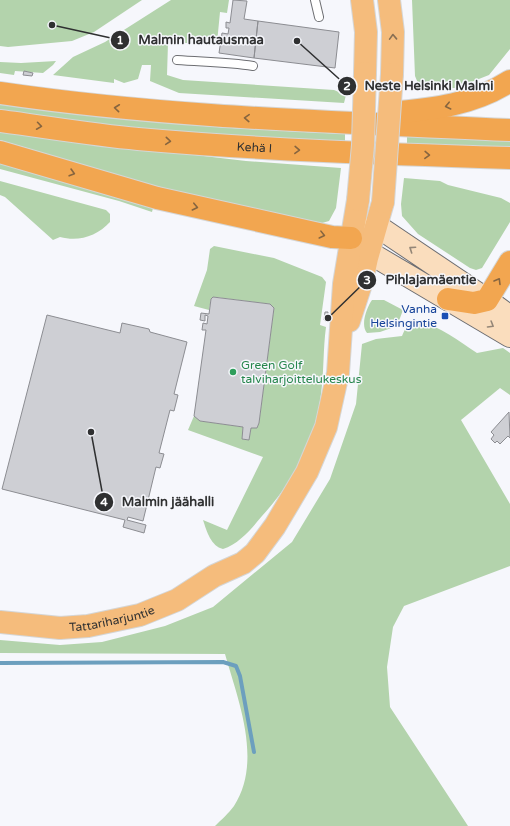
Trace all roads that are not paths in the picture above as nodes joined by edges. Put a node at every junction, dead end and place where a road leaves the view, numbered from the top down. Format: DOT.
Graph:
graph roads {
  1 [pos="315,0"];
  2 [pos="362,0"];
  3 [pos="389,0"];
  4 [pos="319,17"];
  5 [pos="177,60"];
  6 [pos="253,66"];
  7 [pos="510,81"];
  8 [pos="0,93"];
  9 [pos="286,120"];
  10 [pos="0,121"];
  11 [pos="510,130"];
  12 [pos="0,152"];
  13 [pos="510,158"];
  14 [pos="377,226"];
  15 [pos="351,238"];
  16 [pos="368,252"];
  17 [pos="510,262"];
  18 [pos="448,299"];
  19 [pos="487,300"];
  20 [pos="510,317"];
  21 [pos="510,336"];
  22 [pos="340,340"];
  23 [pos="0,622"];
  1 -- 4 [label="lane"];
  2 -- 15 [label="main road, Tattariharjuntie, bridge"];
  14 -- 3 [label="main road, Tattariharjuntie, one-way, bridge"];
  5 -- 6 [label="lane"];
  7 -- 9 [label="highway, one-way"];
  9 -- 8 [label="highway, one-way"];
  9 -- 11 [label="highway"];
  10 -- 13 [label="highway, Kehä I, one-way"];
  12 -- 15 [label="highway, one-way"];
  14 -- 15 [label="main road"];
  14 -- 16 [label="main road, Tattariharjuntie"];
  19 -- 14 [label="main road, one-way"];
  15 -- 16 [label="main road"];
  15 -- 22 [label="main road, Tattariharjuntie"];
  16 -- 18 [label="main road"];
  16 -- 22 [label="main road, Tattariharjuntie"];
  19 -- 17 [label="highway, one-way"];
  18 -- 19 [label="highway"];
  18 -- 21 [label="main road, one-way"];
  19 -- 20 [label="main road"];
  22 -- 23 [label="main road, Tattariharjuntie"];
}
